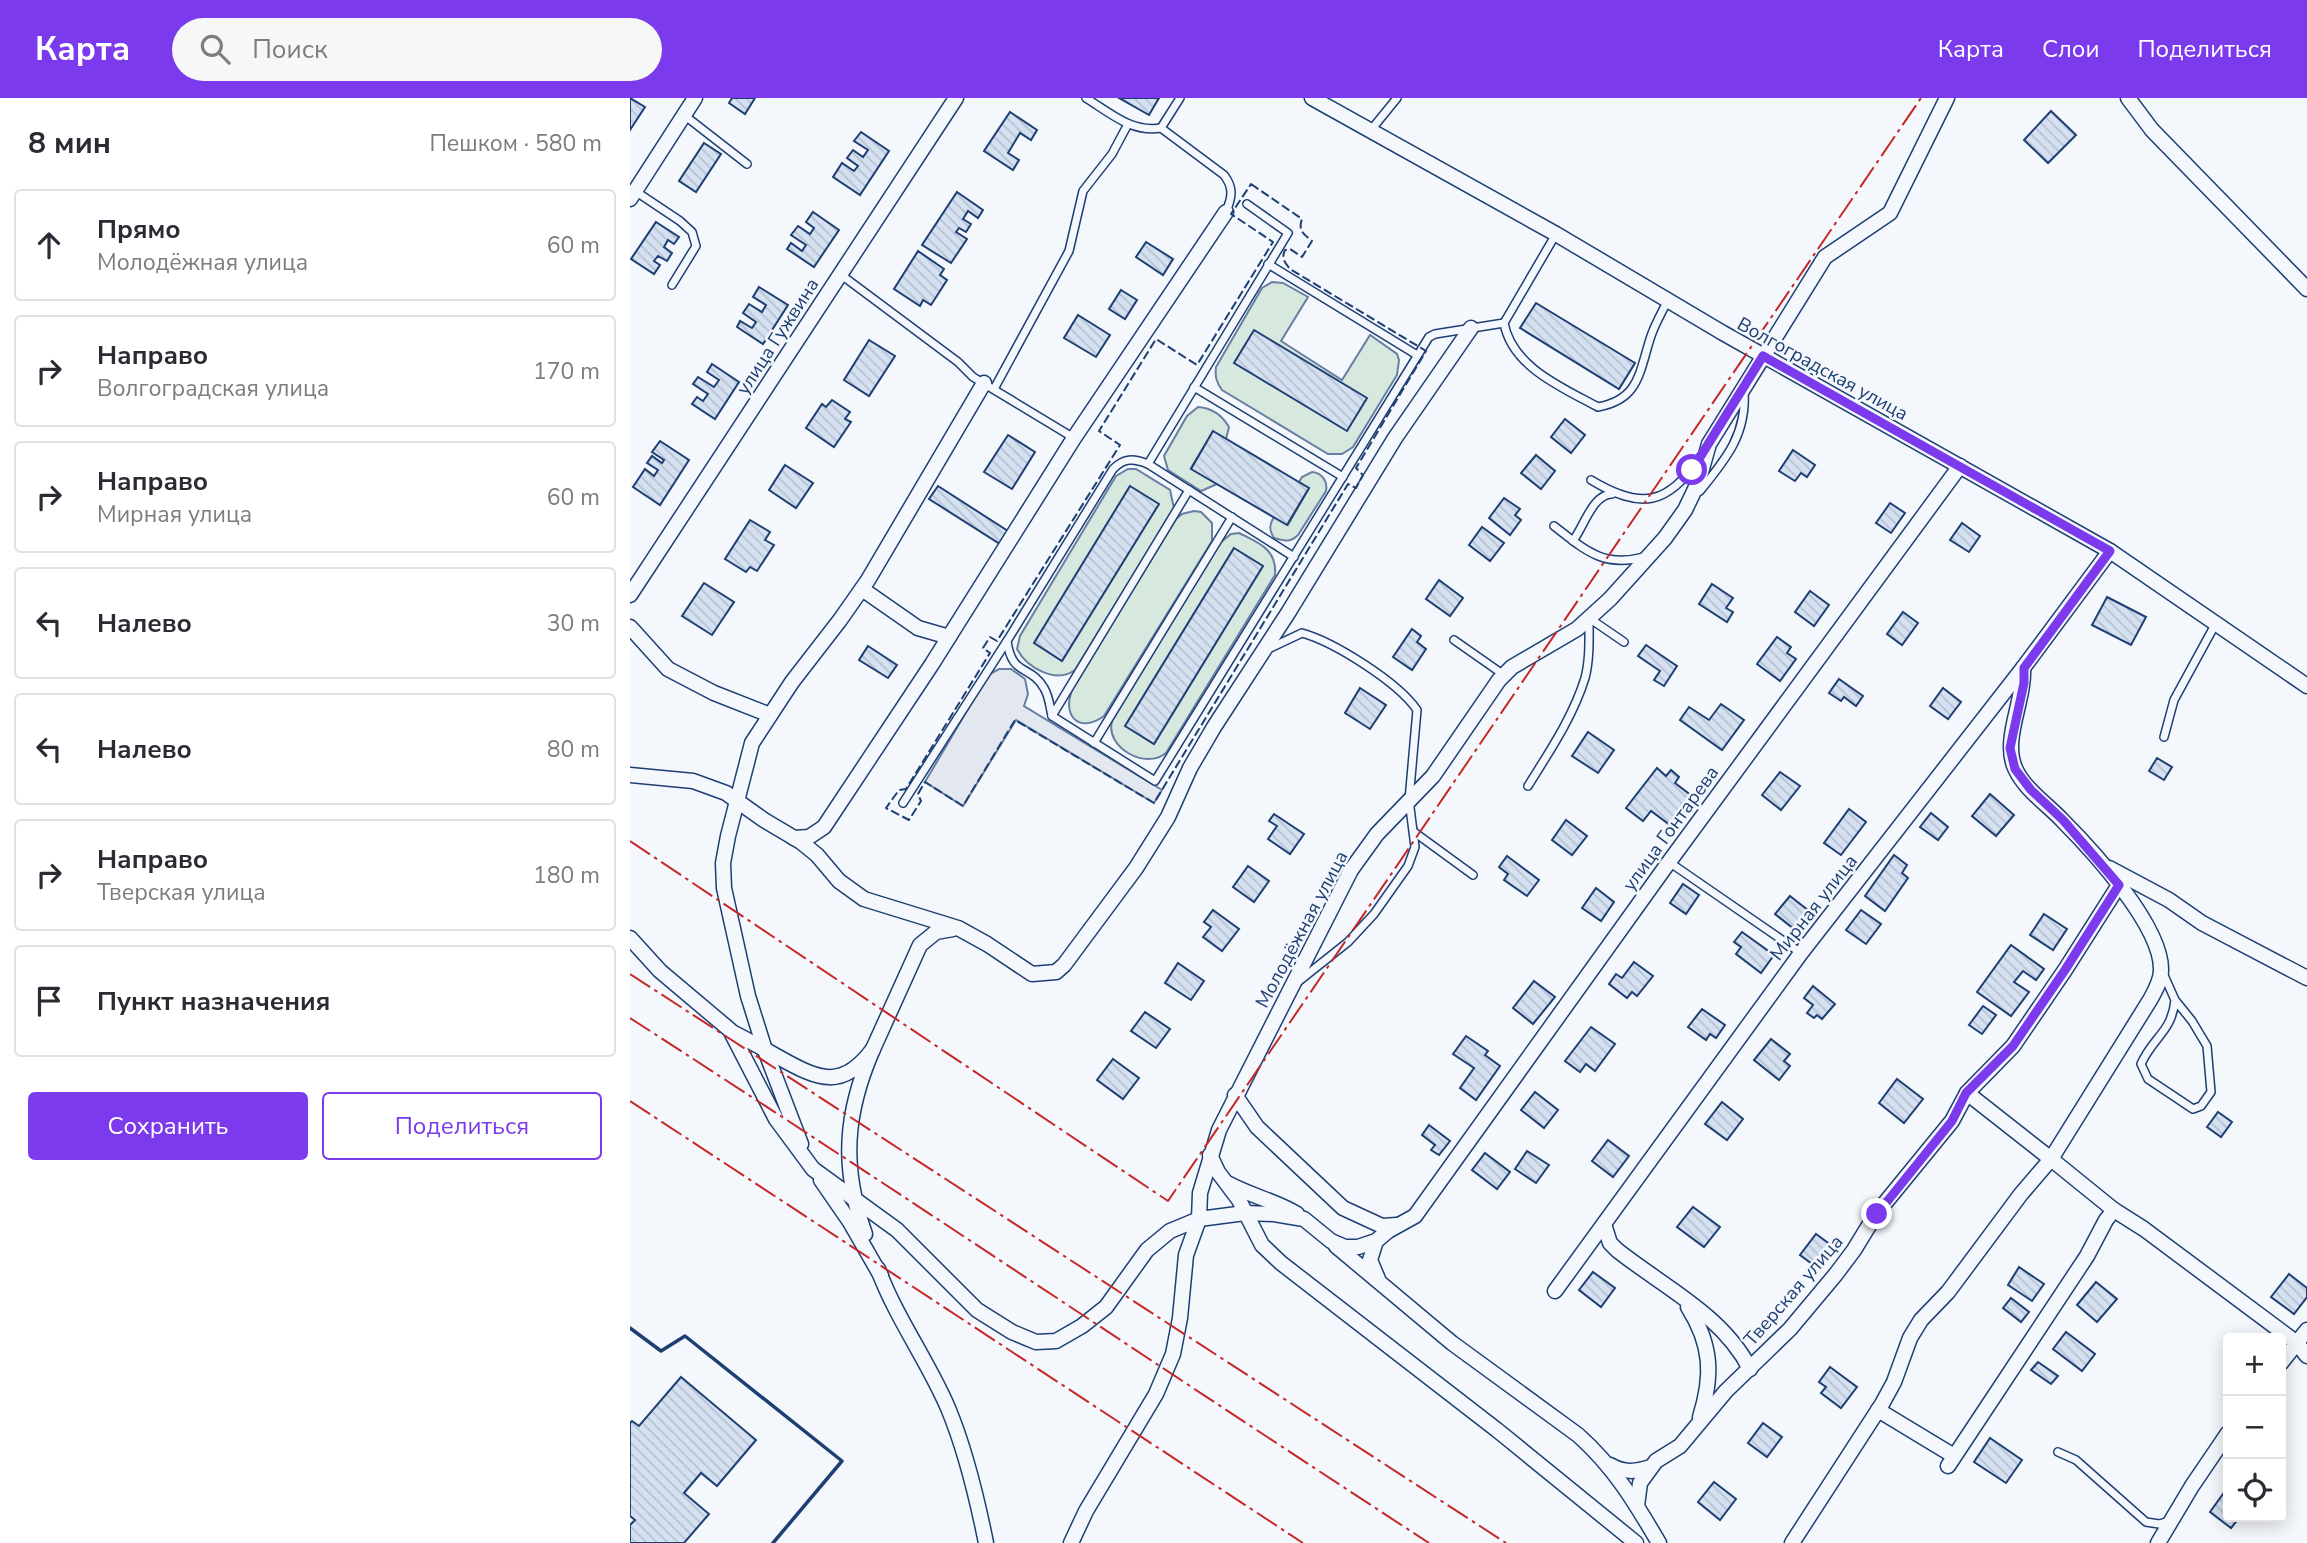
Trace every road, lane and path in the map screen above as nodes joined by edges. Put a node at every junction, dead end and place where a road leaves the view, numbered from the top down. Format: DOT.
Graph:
graph roads {
  1 [pos="695,98"];
  2 [pos="956,98"];
  3 [pos="1086,98"];
  4 [pos="1180,98"];
  5 [pos="1312,98"];
  6 [pos="1397,98"];
  7 [pos="1947,98"];
  8 [pos="2128,98"];
  9 [pos="684,115"];
  10 [pos="1128,124"];
  11 [pos="1161,128"];
  12 [pos="1370,131"];
  13 [pos="747,164"];
  14 [pos="632,195"];
  15 [pos="1247,204"];
  16 [pos="1226,212"];
  17 [pos="1556,234"];
  18 [pos="1268,264"];
  19 [pos="840,274"];
  20 [pos="673,285"];
  21 [pos="2307,289"];
  22 [pos="1668,300"];
  23 [pos="1504,323"];
  24 [pos="1471,328"];
  25 [pos="1417,355"];
  26 [pos="1763,356"];
  27 [pos="989,386"];
  28 [pos="1744,386"];
  29 [pos="1194,387"];
  30 [pos="1074,438"];
  31 [pos="1709,444"];
  32 [pos="1148,464"];
  33 [pos="1959,466"];
  34 [pos="1343,477"];
  35 [pos="1591,481"];
  36 [pos="1189,490"];
  37 [pos="1616,494"];
  38 [pos="1685,510"];
  39 [pos="1232,517"];
  40 [pos="1555,526"];
  41 [pos="1573,541"];
  42 [pos="2110,551"];
  43 [pos="1651,555"];
  44 [pos="1294,557"];
  45 [pos="862,590"];
  46 [pos="630,595"];
  47 [pos="1589,618"];
  48 [pos="2216,624"];
  49 [pos="630,627"];
  50 [pos="949,637"];
  51 [pos="1454,640"];
  52 [pos="1007,641"];
  53 [pos="1624,642"];
  54 [pos="1262,653"];
  55 [pos="2024,668"];
  56 [pos="1504,675"];
  57 [pos="2307,686"];
  58 [pos="770,715"];
  59 [pos="1052,716"];
  60 [pos="2164,737"];
  61 [pos="1094,743"];
  62 [pos="630,775"];
  63 [pos="1528,786"];
  64 [pos="1409,800"];
  65 [pos="737,801"];
  66 [pos="903,803"];
  67 [pos="824,827"];
  68 [pos="1415,832"];
  69 [pos="794,838"];
  70 [pos="1669,862"];
  71 [pos="2101,864"];
  72 [pos="828,869"];
  73 [pos="1473,875"];
  74 [pos="2119,885"];
  75 [pos="958,929"];
  76 [pos="630,938"];
  77 [pos="1801,953"];
  78 [pos="2161,968"];
  79 [pos="2307,978"];
  80 [pos="1290,989"];
  81 [pos="2175,1000"];
  82 [pos="730,1030"];
  83 [pos="765,1049"];
  84 [pos="873,1049"];
  85 [pos="1966,1093"];
  86 [pos="1235,1095"];
  87 [pos="1210,1155"];
  88 [pos="2051,1159"];
  89 [pos="813,1169"];
  90 [pos="1229,1184"];
  91 [pos="853,1199"];
  92 [pos="2114,1210"];
  93 [pos="1245,1213"];
  94 [pos="1199,1219"];
  95 [pos="1304,1219"];
  96 [pos="1604,1224"];
  97 [pos="1398,1226"];
  98 [pos="1331,1241"];
  99 [pos="1376,1241"];
  100 [pos="881,1276"];
  101 [pos="1380,1283"];
  102 [pos="1555,1291"];
  103 [pos="1682,1297"];
  104 [pos="2307,1330"];
  105 [pos="2297,1343"];
  106 [pos="2307,1356"];
  107 [pos="2286,1357"];
  108 [pos="1750,1369"];
  109 [pos="1878,1410"];
  110 [pos="1696,1428"];
  111 [pos="2223,1441"];
  112 [pos="2058,1452"];
  113 [pos="1610,1465"];
  114 [pos="1651,1467"];
  115 [pos="1637,1506"];
  116 [pos="2171,1521"];
  117 [pos="986,1543"];
  118 [pos="1071,1543"];
  119 [pos="1636,1543"];
  120 [pos="1659,1543"];
  121 [pos="1793,1543"];
  122 [pos="2158,1543"];
  1 -- 9 [label="street"];
  2 -- 19 [label="street, улица Гужвина"];
  3 -- 10 [label="lane"];
  4 -- 11 [label="lane"];
  5 -- 12 [label="street, Волгоградская улица"];
  6 -- 12 [label="lane"];
  7 -- 26 [label="street, Молодёжная улица"];
  8 -- 21 [label="street"];
  9 -- 13 [label="lane"];
  9 -- 14 [label="street"];
  10 -- 11 [label="lane"];
  10 -- 27 [label="lane"];
  11 -- 16 [label="lane"];
  12 -- 17 [label="street, Волгоградская улица"];
  14 -- 20 [label="lane"];
  15 -- 18 [label="lane"];
  16 -- 30 [label="street"];
  17 -- 22 [label="street, Волгоградская улица"];
  17 -- 23 [label="lane"];
  18 -- 25 [label="lane"];
  18 -- 29 [label="lane"];
  19 -- 27 [label="lane"];
  19 -- 46 [label="street, улица Гужвина"];
  22 -- 23 [label="lane"];
  22 -- 26 [label="street, Волгоградская улица"];
  23 -- 24 [label="lane"];
  24 -- 25 [label="lane"];
  24 -- 54 [label="street"];
  25 -- 34 [label="lane"];
  26 -- 28 [label="street, Молодёжная улица"];
  26 -- 33 [label="street, Волгоградская улица"];
  27 -- 30 [label="lane"];
  27 -- 45 [label="street"];
  28 -- 31 [label="street, Молодёжная улица"];
  28 -- 38 [label="lane"];
  29 -- 32 [label="lane"];
  29 -- 34 [label="lane"];
  30 -- 50 [label="street"];
  31 -- 37 [label="lane"];
  31 -- 38 [label="street, Молодёжная улица"];
  32 -- 36 [label="lane"];
  32 -- 52 [label="lane"];
  33 -- 42 [label="street, Волгоградская улица"];
  33 -- 70 [label="street, улица Гонтарева"];
  34 -- 44 [label="lane"];
  35 -- 37 [label="lane"];
  36 -- 39 [label="lane"];
  36 -- 59 [label="lane"];
  37 -- 41 [label="lane"];
  38 -- 43 [label="street, Молодёжная улица"];
  39 -- 44 [label="lane"];
  39 -- 61 [label="lane"];
  40 -- 41 [label="lane"];
  41 -- 43 [label="lane"];
  42 -- 48 [label="street, Волгоградская улица"];
  42 -- 55 [label="street, Мирная улица"];
  43 -- 47 [label="street, Молодёжная улица"];
  44 -- 61 [label="lane"];
  45 -- 50 [label="street"];
  45 -- 58 [label="street"];
  47 -- 53 [label="lane"];
  47 -- 56 [label="street, Молодёжная улица"];
  47 -- 63 [label="lane"];
  48 -- 57 [label="street, Волгоградская улица"];
  48 -- 60 [label="lane"];
  49 -- 58 [label="street"];
  50 -- 67 [label="street"];
  51 -- 56 [label="lane"];
  52 -- 59 [label="lane"];
  52 -- 66 [label="lane"];
  54 -- 64 [label="lane"];
  54 -- 75 [label="street"];
  55 -- 71 [label="street"];
  55 -- 77 [label="street, Мирная улица"];
  56 -- 64 [label="street, Молодёжная улица"];
  58 -- 65 [label="street"];
  59 -- 61 [label="lane"];
  62 -- 65 [label="street"];
  64 -- 68 [label="lane"];
  64 -- 80 [label="street, Молодёжная улица"];
  65 -- 69 [label="street"];
  65 -- 83 [label="street"];
  67 -- 69 [label="street"];
  67 -- 72 [label="street"];
  68 -- 73 [label="lane"];
  68 -- 80 [label="lane"];
  69 -- 72 [label="street"];
  70 -- 77 [label="lane"];
  70 -- 97 [label="street, улица Гонтарева"];
  71 -- 74 [label="street"];
  71 -- 79 [label="street"];
  72 -- 75 [label="street"];
  74 -- 78 [label="street"];
  74 -- 85 [label="street, Тверская улица"];
  75 -- 84 [label="street"];
  76 -- 82 [label="street"];
  77 -- 96 [label="street, Мирная улица"];
  78 -- 81 [label="lane"];
  78 -- 88 [label="street"];
  80 -- 86 [label="street, Молодёжная улица"];
  81 -- 81 [label="lane"];
  82 -- 83 [label="street"];
  82 -- 89 [label="street"];
  83 -- 84 [label="street"];
  83 -- 89 [label="street"];
  84 -- 91 [label="street"];
  85 -- 88 [label="street"];
  85 -- 108 [label="street, Тверская улица"];
  86 -- 87 [label="street, Молодёжная улица"];
  86 -- 97 [label="street"];
  87 -- 90 [label="street"];
  87 -- 94 [label="street, Молодёжная улица"];
  88 -- 92 [label="street"];
  88 -- 109 [label="street"];
  89 -- 91 [label="street"];
  89 -- 100 [label="street"];
  90 -- 93 [label="street"];
  90 -- 95 [label="street"];
  91 -- 94 [label="street"];
  91 -- 100 [label="street"];
  92 -- 105 [label="street"];
  92 -- 109 [label="street"];
  93 -- 94 [label="street"];
  93 -- 95 [label="street"];
  93 -- 119 [label="street"];
  94 -- 118 [label="street, Молодёжная улица"];
  95 -- 98 [label="street"];
  96 -- 102 [label="street, Мирная улица"];
  96 -- 103 [label="street"];
  97 -- 99 [label="street"];
  98 -- 99 [label="street"];
  98 -- 101 [label="street"];
  99 -- 101 [label="street"];
  100 -- 117 [label="street"];
  101 -- 113 [label="street"];
  103 -- 108 [label="street"];
  103 -- 110 [label="street"];
  104 -- 105 [label="street"];
  105 -- 106 [label="street"];
  105 -- 107 [label="street"];
  108 -- 110 [label="street, Тверская улица"];
  109 -- 121 [label="street"];
  110 -- 114 [label="street, Тверская улица"];
  111 -- 116 [label="street"];
  112 -- 116 [label="lane"];
  113 -- 114 [label="street"];
  113 -- 115 [label="street"];
  114 -- 115 [label="street"];
  115 -- 120 [label="street"];
  116 -- 122 [label="street"];
}
